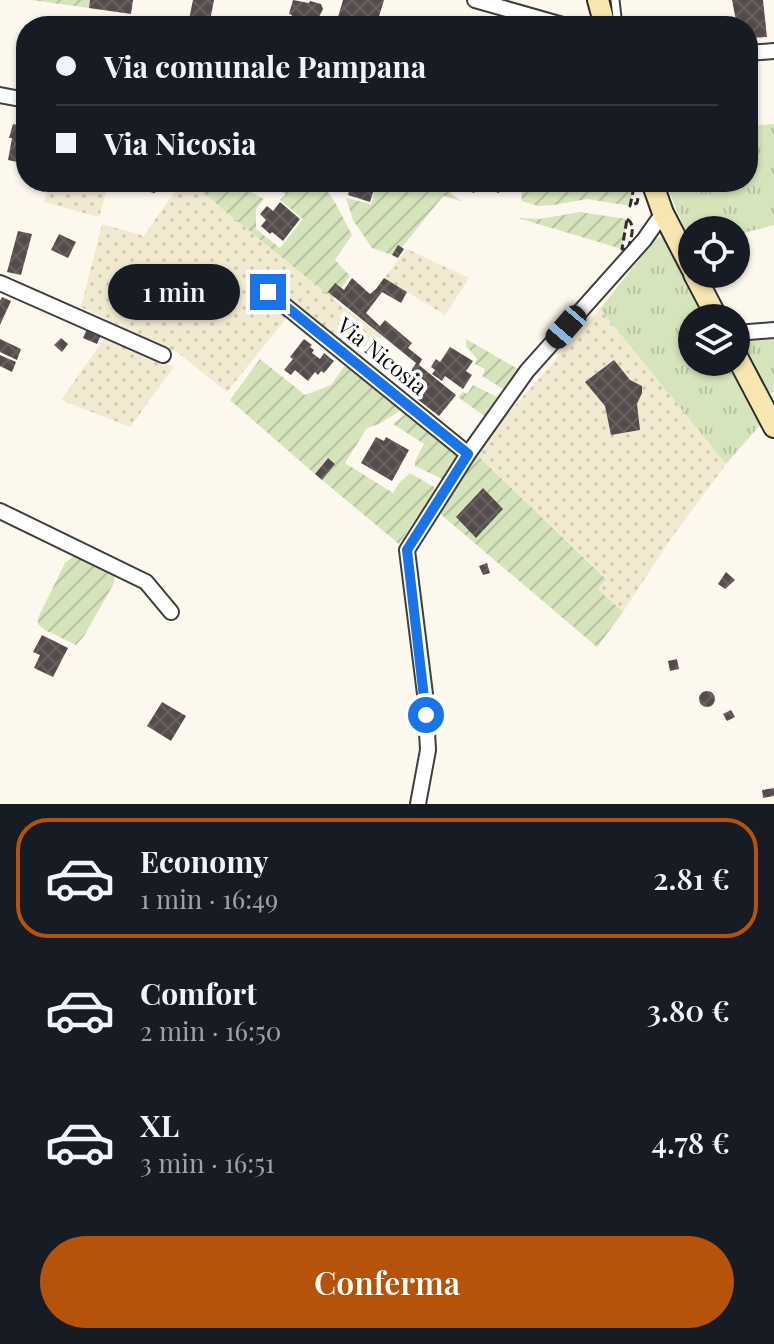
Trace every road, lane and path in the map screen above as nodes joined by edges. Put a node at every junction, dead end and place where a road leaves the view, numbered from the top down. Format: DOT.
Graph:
graph roads {
  1 [pos="475,0"];
  2 [pos="531,16"];
  3 [pos="638,192"];
  4 [pos="640,192"];
  5 [pos="649,192"];
  6 [pos="663,213"];
  7 [pos="678,242"];
  8 [pos="0,283"];
  9 [pos="268,292"];
  10 [pos="774,330"];
  11 [pos="750,332"];
  12 [pos="163,355"];
  13 [pos="747,376"];
  14 [pos="774,427"];
  15 [pos="468,454"];
  16 [pos="0,511"];
  17 [pos="171,612"];
  18 [pos="418,804"];
  1 -- 2 [label="street"];
  3 -- 4 [label="path"];
  5 -- 6 [label="street"];
  6 -- 7 [label="street"];
  6 -- 15 [label="street"];
  8 -- 12 [label="street"];
  9 -- 15 [label="street, Via Nicosia"];
  10 -- 11 [label="street"];
  13 -- 14 [label="street"];
  15 -- 18 [label="street"];
  16 -- 17 [label="street"];
}
